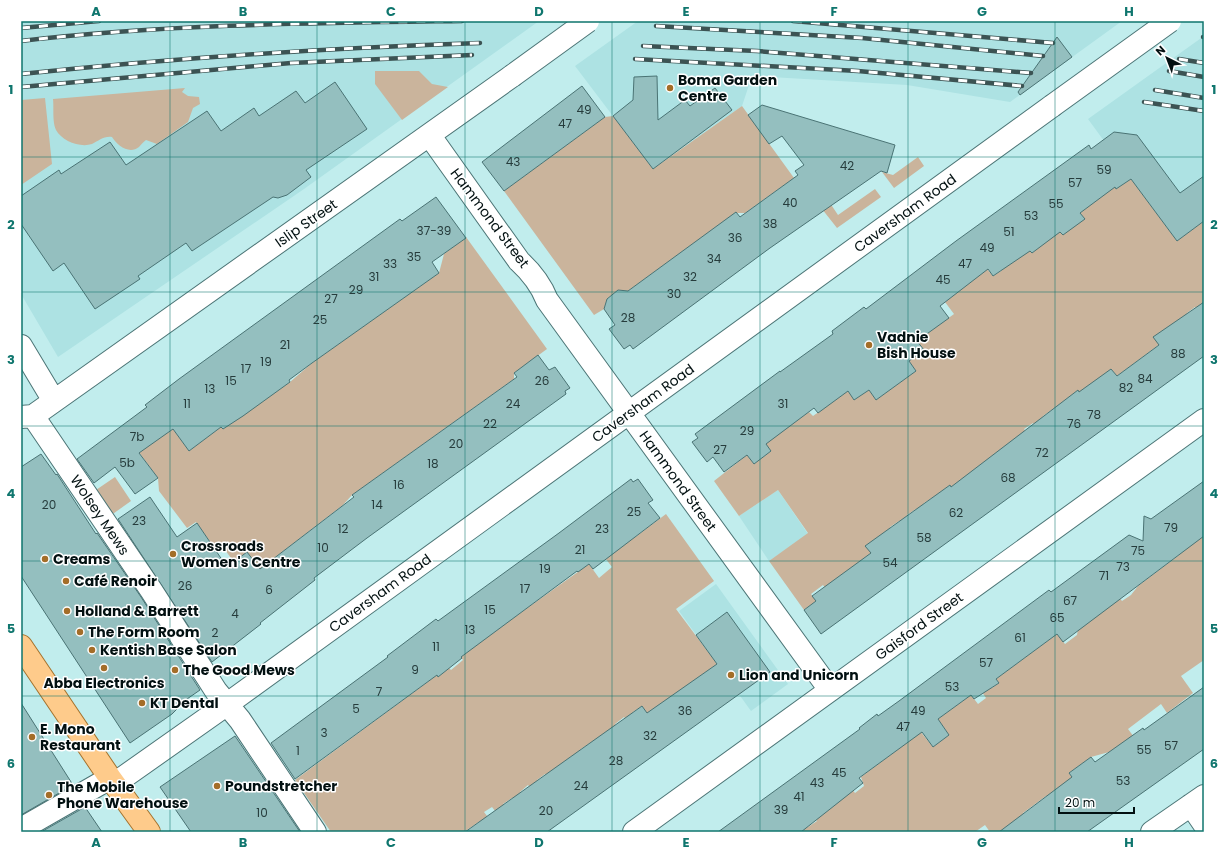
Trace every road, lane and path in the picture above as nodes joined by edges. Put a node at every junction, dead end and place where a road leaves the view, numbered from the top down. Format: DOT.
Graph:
graph roads {
  1 [pos="588,21"];
  2 [pos="1170,21"];
  3 [pos="430,136"];
  4 [pos="21,346"];
  5 [pos="54,401"];
  6 [pos="628,413"];
  7 [pos="27,416"];
  8 [pos="1204,420"];
  9 [pos="21,646"];
  10 [pos="28,667"];
  11 [pos="830,690"];
  12 [pos="226,705"];
  13 [pos="112,781"];
  14 [pos="1197,800"];
  15 [pos="1204,824"];
  16 [pos="21,829"];
  17 [pos="149,832"];
  18 [pos="315,832"];
  19 [pos="634,832"];
  20 [pos="1152,832"];
  1 -- 3 [label="street, Islip Street, bridge"];
  2 -- 6 [label="street, Caversham Road, bridge"];
  3 -- 5 [label="street, Islip Street"];
  3 -- 6 [label="street, Hammond Street"];
  4 -- 5 [label="street"];
  5 -- 7 [label="street, Islip Street"];
  6 -- 11 [label="street, Hammond Street"];
  6 -- 12 [label="street, Caversham Road"];
  7 -- 12 [label="street, Wolsey Mews"];
  8 -- 11 [label="street, Gaisford Street"];
  9 -- 10 [label="main road"];
  10 -- 13 [label="main road"];
  11 -- 19 [label="street, Gaisford Street"];
  12 -- 13 [label="street, Caversham Road"];
  12 -- 18 [label="street, Wolsey Mews"];
  13 -- 16 [label="street, Caversham Road"];
  13 -- 17 [label="main road"];
  14 -- 15 [label="street"];
  14 -- 20 [label="street"];
}
